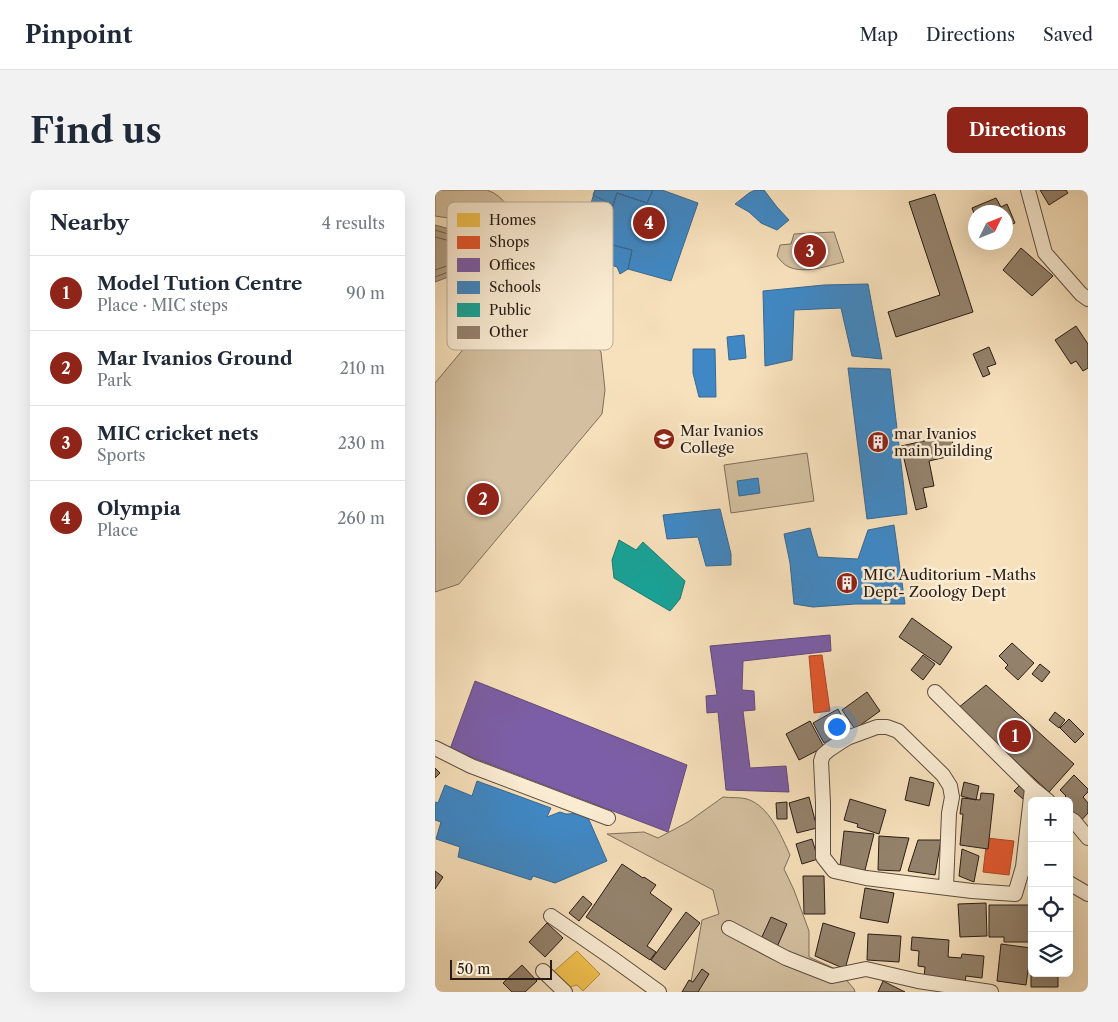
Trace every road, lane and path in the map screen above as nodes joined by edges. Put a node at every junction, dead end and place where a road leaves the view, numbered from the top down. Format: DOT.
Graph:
graph roads {
  1 [pos="1028,190"];
  2 [pos="1088,300"];
  3 [pos="935,692"];
  4 [pos="435,748"];
  5 [pos="1032,788"];
  6 [pos="1043,797"];
  7 [pos="608,818"];
  8 [pos="1073,820"];
  9 [pos="1088,838"];
  10 [pos="1027,868"];
  11 [pos="1073,885"];
  12 [pos="946,887"];
  13 [pos="1088,894"];
  14 [pos="551,916"];
  15 [pos="729,928"];
  16 [pos="543,971"];
  17 [pos="565,992"];
  18 [pos="659,992"];
  19 [pos="987,992"];
  20 [pos="991,992"];
  1 -- 2 [label="street"];
  3 -- 5 [label="street"];
  4 -- 7 [label="street"];
  5 -- 6 [label="street"];
  5 -- 10 [label="street"];
  8 -- 9 [label="street"];
  10 -- 12 [label="street"];
  11 -- 13 [label="street"];
  12 -- 12 [label="street"];
  14 -- 18 [label="street"];
  15 -- 19 [label="street"];
  16 -- 17 [label="street"];
  19 -- 20 [label="street"];
}
